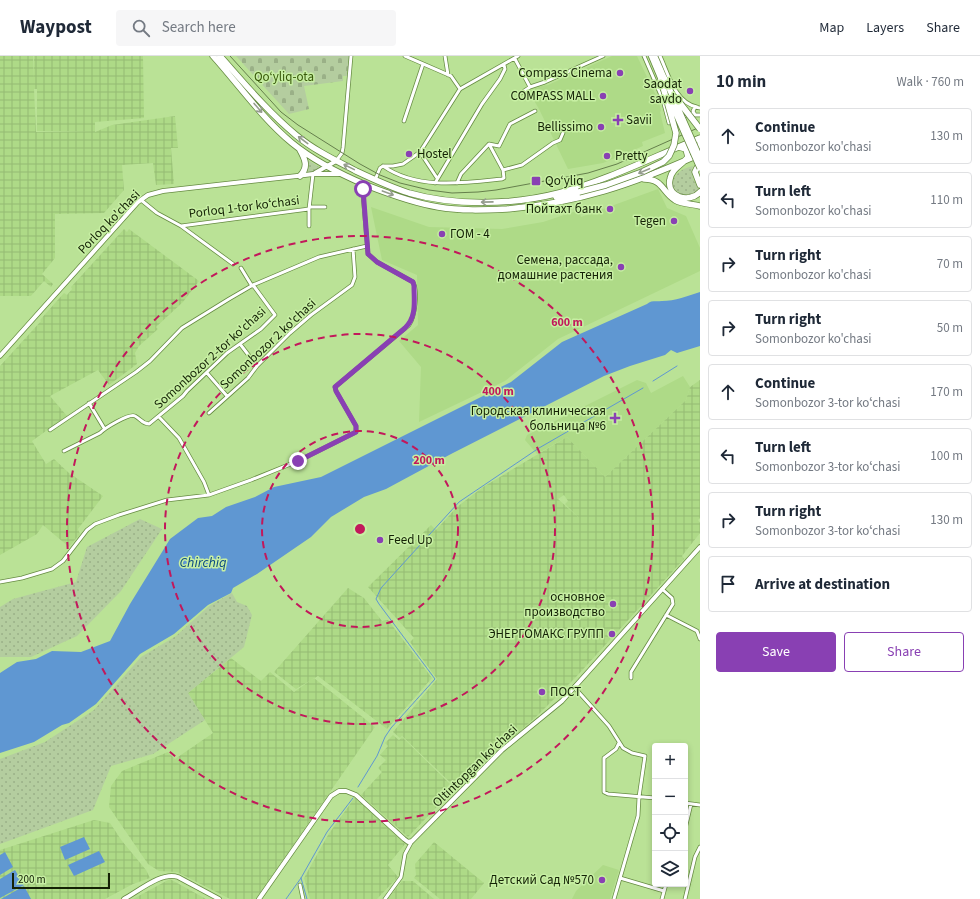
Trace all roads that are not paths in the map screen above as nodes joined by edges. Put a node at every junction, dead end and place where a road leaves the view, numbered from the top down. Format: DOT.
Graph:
graph roads {
  1 [pos="213,56"];
  2 [pos="220,56"];
  3 [pos="351,56"];
  4 [pos="405,56"];
  5 [pos="445,56"];
  6 [pos="518,56"];
  7 [pos="603,56"];
  8 [pos="644,56"];
  9 [pos="651,56"];
  10 [pos="655,56"];
  11 [pos="660,56"];
  12 [pos="515,59"];
  13 [pos="423,64"];
  14 [pos="504,65"];
  15 [pos="448,75"];
  16 [pos="663,79"];
  17 [pos="530,87"];
  18 [pos="460,89"];
  19 [pos="521,93"];
  20 [pos="678,93"];
  21 [pos="663,100"];
  22 [pos="699,107"];
  23 [pos="535,111"];
  24 [pos="693,113"];
  25 [pos="700,115"];
  26 [pos="404,121"];
  27 [pos="700,129"];
  28 [pos="563,133"];
  29 [pos="700,139"];
  30 [pos="489,144"];
  31 [pos="700,146"];
  32 [pos="679,147"];
  33 [pos="299,148"];
  34 [pos="420,152"];
  35 [pos="700,154"];
  36 [pos="700,158"];
  37 [pos="336,161"];
  38 [pos="684,161"];
  39 [pos="327,166"];
  40 [pos="383,166"];
  41 [pos="700,167"];
  42 [pos="503,170"];
  43 [pos="313,174"];
  44 [pos="344,175"];
  45 [pos="300,176"];
  46 [pos="437,178"];
  47 [pos="374,180"];
  48 [pos="636,181"];
  49 [pos="435,182"];
  50 [pos="362,183"];
  51 [pos="457,183"];
  52 [pos="700,185"];
  53 [pos="700,192"];
  54 [pos="526,199"];
  55 [pos="141,200"];
  56 [pos="700,206"];
  57 [pos="325,207"];
  58 [pos="309,208"];
  59 [pos="181,226"];
  60 [pos="309,226"];
  61 [pos="367,246"];
  62 [pos="353,249"];
  63 [pos="233,264"];
  64 [pos="241,268"];
  65 [pos="252,286"];
  66 [pos="240,344"];
  67 [pos="0,356"];
  68 [pos="257,366"];
  69 [pos="208,373"];
  70 [pos="227,396"];
  71 [pos="89,403"];
  72 [pos="209,413"];
  73 [pos="159,417"];
  74 [pos="104,428"];
  75 [pos="50,430"];
  76 [pos="64,451"];
  77 [pos="209,495"];
  78 [pos="700,547"];
  79 [pos="0,582"];
  80 [pos="662,589"];
  81 [pos="666,615"];
  82 [pos="700,639"];
  83 [pos="631,678"];
  84 [pos="574,687"];
  85 [pos="619,744"];
  86 [pos="639,797"];
  87 [pos="652,798"];
  88 [pos="688,803"];
  89 [pos="692,804"];
  90 [pos="700,805"];
  91 [pos="688,819"];
  92 [pos="412,841"];
  93 [pos="700,846"];
  94 [pos="620,878"];
  95 [pos="300,885"];
  96 [pos="665,887"];
  97 [pos="664,891"];
  98 [pos="124,899"];
  99 [pos="219,899"];
  100 [pos="259,899"];
  101 [pos="303,899"];
  102 [pos="385,899"];
  103 [pos="614,899"];
  104 [pos="662,899"];
  105 [pos="685,899"];
  1 -- 33 [label="highway, one-way"];
  37 -- 2 [label="highway, one-way"];
  3 -- 37 [label="street"];
  4 -- 13 [label="street"];
  5 -- 15 [label="street"];
  6 -- 12 [label="street"];
  7 -- 17 [label="street"];
  8 -- 21 [label="street"];
  9 -- 16 [label="main road"];
  10 -- 16 [label="main road"];
  11 -- 20 [label="street"];
  12 -- 14 [label="street"];
  12 -- 17 [label="street"];
  13 -- 15 [label="street"];
  13 -- 26 [label="street"];
  14 -- 18 [label="street"];
  14 -- 46 [label="street"];
  15 -- 18 [label="street"];
  16 -- 27 [label="highway, bridge"];
  16 -- 36 [label="highway, bridge"];
  16 -- 41 [label="highway, bridge"];
  16 -- 54 [label="highway, one-way, bridge"];
  17 -- 19 [label="street"];
  18 -- 34 [label="street"];
  20 -- 21 [label="street"];
  20 -- 22 [label="street"];
  21 -- 24 [label="street"];
  22 -- 24 [label="street"];
  23 -- 30 [label="street"];
  24 -- 25 [label="street"];
  28 -- 42 [label="street"];
  29 -- 31 [label="highway"];
  29 -- 32 [label="highway"];
  30 -- 42 [label="street"];
  30 -- 51 [label="street"];
  32 -- 38 [label="highway"];
  32 -- 54 [label="highway"];
  33 -- 39 [label="highway"];
  33 -- 45 [label="highway"];
  34 -- 40 [label="street"];
  34 -- 46 [label="street"];
  35 -- 38 [label="highway"];
  37 -- 39 [label="street"];
  47 -- 37 [label="highway, one-way"];
  38 -- 48 [label="highway"];
  38 -- 53 [label="highway"];
  39 -- 43 [label="street"];
  39 -- 44 [label="highway"];
  40 -- 47 [label="street"];
  40 -- 49 [label="street"];
  41 -- 52 [label="highway"];
  42 -- 51 [label="street"];
  43 -- 44 [label="street, Porloq ko'chasi"];
  43 -- 45 [label="street, Porloq ko'chasi"];
  43 -- 58 [label="street"];
  44 -- 50 [label="highway"];
  45 -- 55 [label="street, Porloq ko'chasi"];
  46 -- 49 [label="street"];
  54 -- 47 [label="highway, one-way"];
  50 -- 48 [label="highway, one-way"];
  48 -- 56 [label="highway"];
  49 -- 51 [label="street"];
  50 -- 61 [label="street"];
  55 -- 59 [label="street, Porloq 1-tor koʻchasi"];
  55 -- 67 [label="street, Porloq ko'chasi"];
  57 -- 58 [label="street, Porloq 1-tor koʻchasi"];
  58 -- 59 [label="street, Porloq 1-tor koʻchasi"];
  58 -- 60 [label="street"];
  59 -- 63 [label="street, Porloq 1-tor koʻchasi"];
  61 -- 62 [label="street"];
  61 -- 77 [label="street"];
  62 -- 65 [label="street"];
  62 -- 68 [label="street, Somonbozor 2 ko'chasi"];
  64 -- 65 [label="street"];
  65 -- 66 [label="street, Somonbozor 2-tor ko'chasi"];
  65 -- 71 [label="street"];
  66 -- 68 [label="street"];
  66 -- 69 [label="street, Somonbozor 2-tor ko'chasi"];
  68 -- 70 [label="street, Somonbozor 2 ko'chasi"];
  69 -- 70 [label="street"];
  69 -- 73 [label="street, Somonbozor 2-tor ko'chasi"];
  70 -- 72 [label="street, Somonbozor 2 ko'chasi"];
  71 -- 74 [label="street"];
  71 -- 75 [label="street"];
  73 -- 74 [label="street, Somonbozor 2-tor ko'chasi"];
  73 -- 77 [label="street"];
  74 -- 76 [label="street, Somonbozor 2-tor ko'chasi"];
  77 -- 79 [label="street"];
  78 -- 80 [label="street, Oltintopgan ko'chasi"];
  80 -- 81 [label="street"];
  80 -- 84 [label="street, Oltintopgan ko'chasi"];
  81 -- 82 [label="street"];
  81 -- 83 [label="street"];
  84 -- 85 [label="street"];
  84 -- 92 [label="street, Oltintopgan ko'chasi"];
  85 -- 86 [label="street"];
  85 -- 86 [label="street"];
  86 -- 87 [label="street"];
  86 -- 94 [label="street"];
  88 -- 89 [label="street"];
  89 -- 90 [label="street"];
  89 -- 91 [label="street"];
  92 -- 100 [label="street"];
  92 -- 102 [label="street, Oltintopgan ko'chasi"];
  93 -- 105 [label="street"];
  94 -- 97 [label="street"];
  94 -- 103 [label="street"];
  95 -- 101 [label="street"];
  96 -- 97 [label="street"];
  97 -- 104 [label="street"];
  98 -- 99 [label="street"];
}
